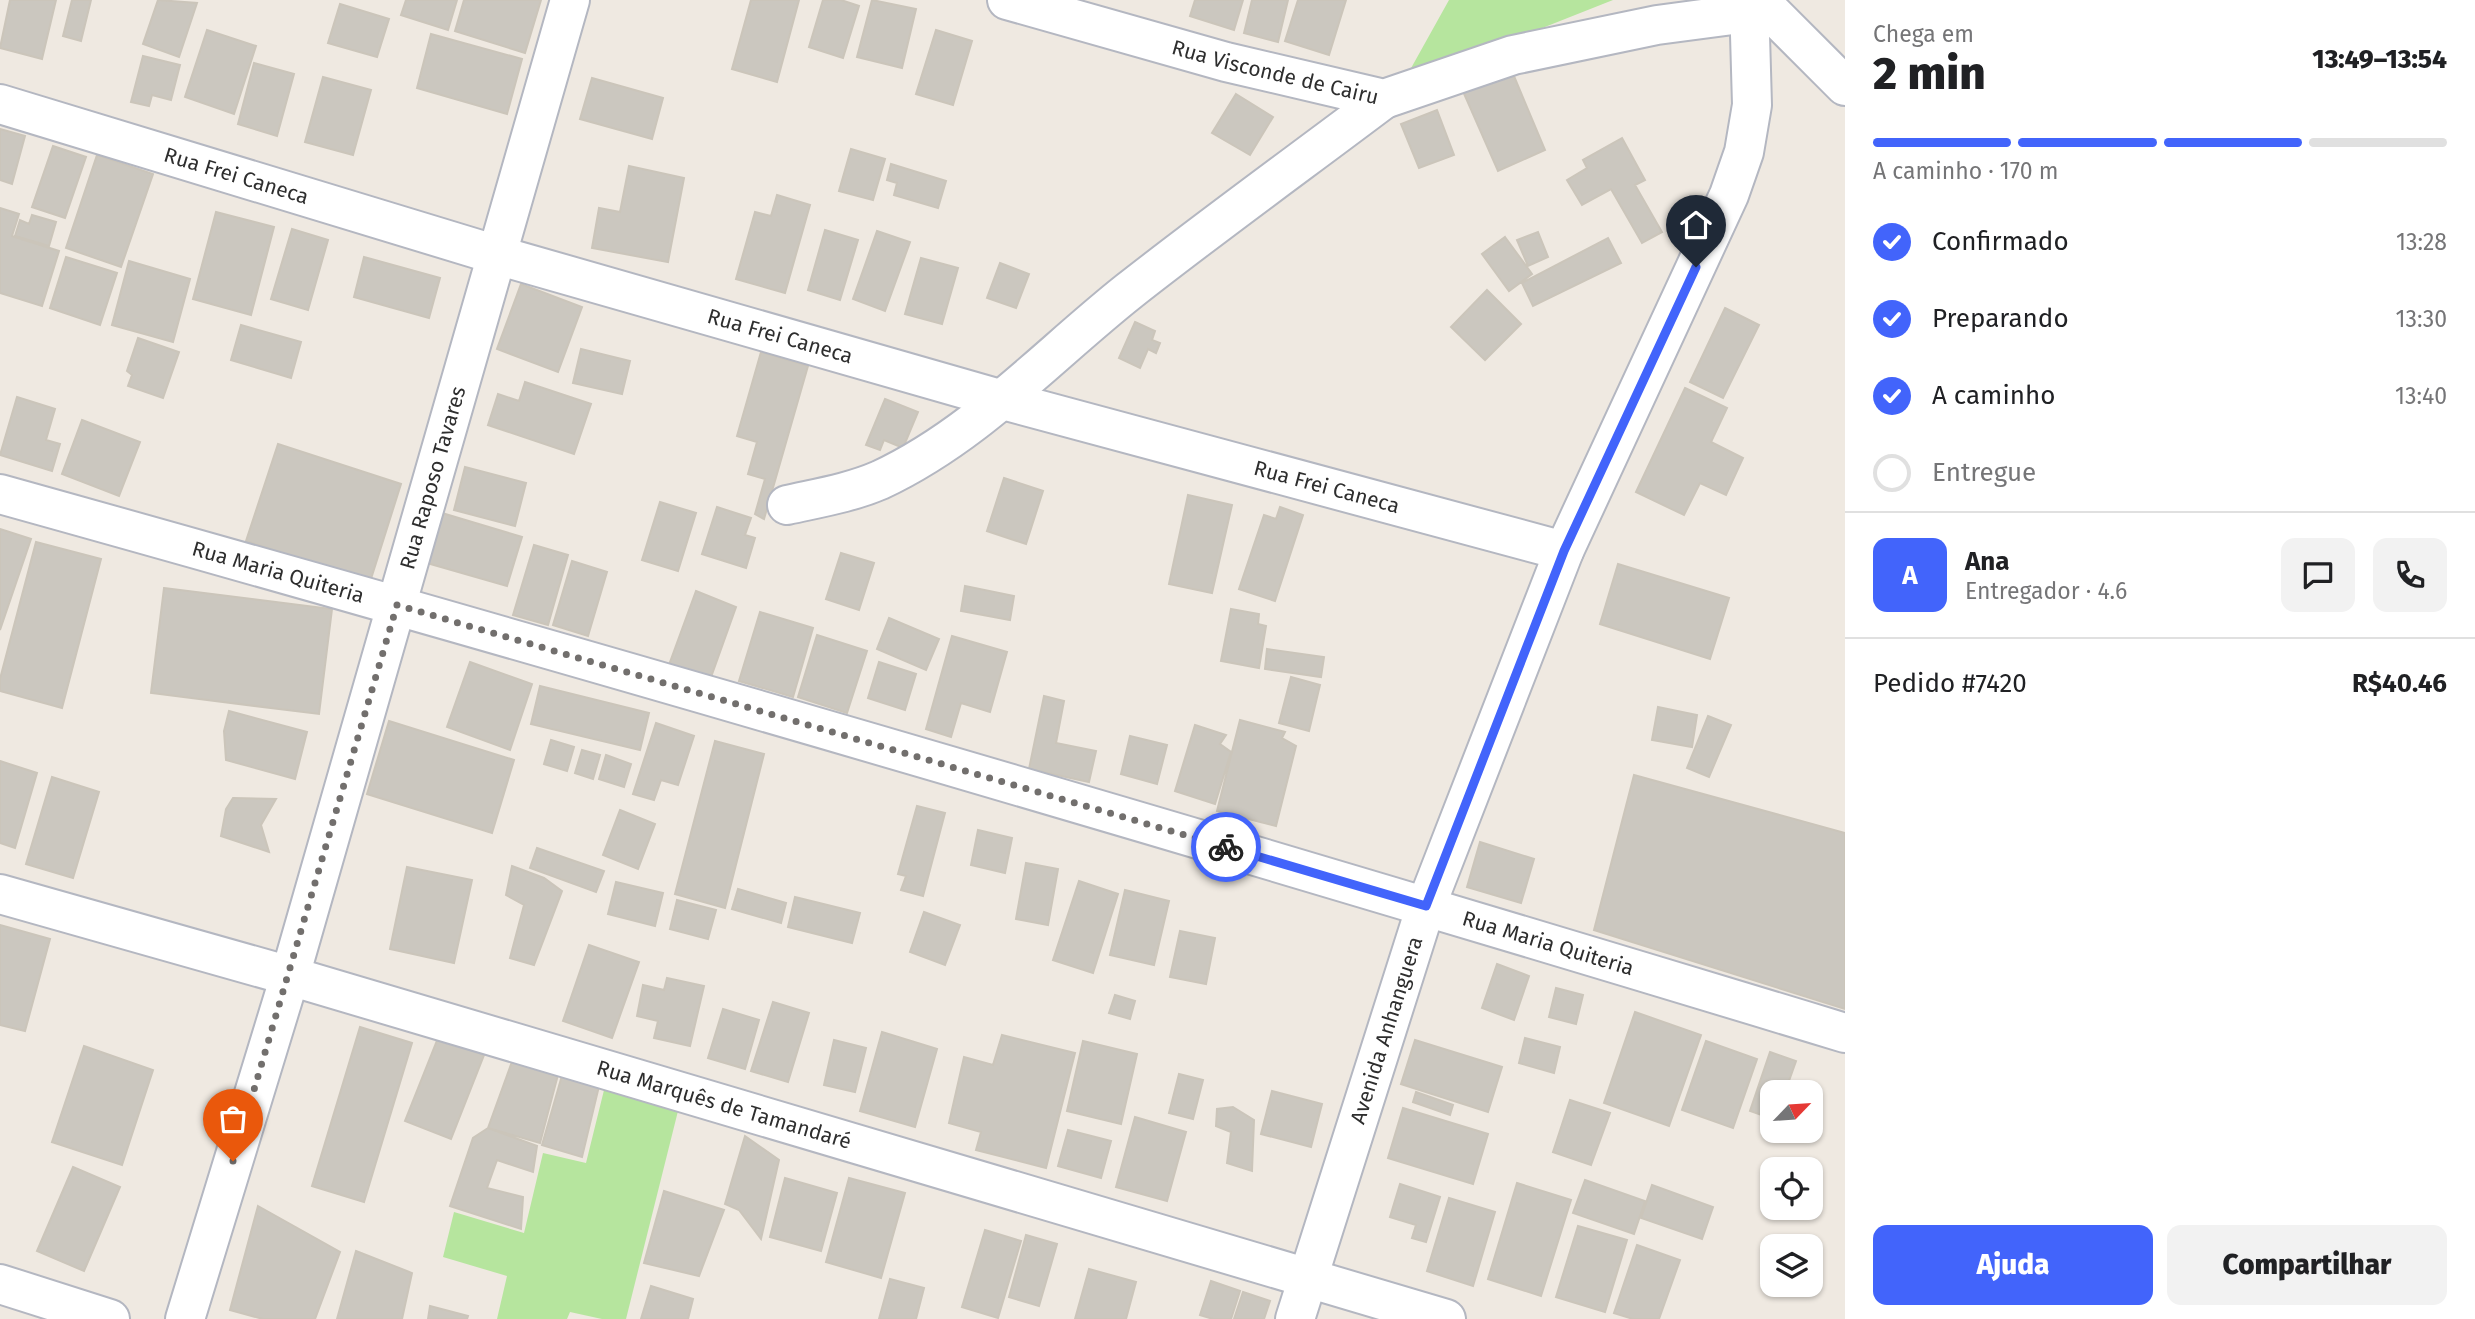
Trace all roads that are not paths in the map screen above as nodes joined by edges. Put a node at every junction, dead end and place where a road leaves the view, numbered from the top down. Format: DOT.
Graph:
graph roads {
  1 [pos="570,0"];
  2 [pos="1007,0"];
  3 [pos="1752,4"];
  4 [pos="1845,86"];
  5 [pos="1384,99"];
  6 [pos="0,104"];
  7 [pos="497,255"];
  8 [pos="1003,400"];
  9 [pos="0,494"];
  10 [pos="787,505"];
  11 [pos="1564,551"];
  12 [pos="397,605"];
  13 [pos="0,894"];
  14 [pos="1426,906"];
  15 [pos="290,976"];
  16 [pos="1845,1033"];
  17 [pos="1307,1278"];
  18 [pos="0,1284"];
  19 [pos="110,1319"];
  20 [pos="185,1319"];
  21 [pos="1295,1319"];
  22 [pos="1446,1319"];
  1 -- 7 [label="street, Rua Raposo Tavares"];
  2 -- 5 [label="street, Rua Visconde de Cairu"];
  3 -- 4 [label="street"];
  3 -- 5 [label="street, Rua Visconde de Cairu"];
  3 -- 11 [label="street, Avenida Anhanguera"];
  5 -- 8 [label="street"];
  6 -- 7 [label="street, Rua Frei Caneca"];
  7 -- 8 [label="street, Rua Frei Caneca"];
  7 -- 12 [label="street, Rua Raposo Tavares"];
  8 -- 10 [label="street"];
  8 -- 11 [label="street, Rua Frei Caneca"];
  9 -- 12 [label="street, Rua Maria Quiteria"];
  11 -- 14 [label="street, Avenida Anhanguera"];
  12 -- 14 [label="street, Rua Maria Quiteria"];
  12 -- 15 [label="street, Rua Raposo Tavares"];
  13 -- 15 [label="street, Rua Marquês de Tamandaré"];
  14 -- 16 [label="street, Rua Maria Quiteria"];
  14 -- 17 [label="street, Avenida Anhanguera"];
  15 -- 17 [label="street, Rua Marquês de Tamandaré"];
  15 -- 20 [label="street, Rua Raposo Tavares"];
  17 -- 21 [label="street, Avenida Anhanguera"];
  17 -- 22 [label="street, Rua Marquês de Tamandaré"];
  18 -- 19 [label="street"];
}
